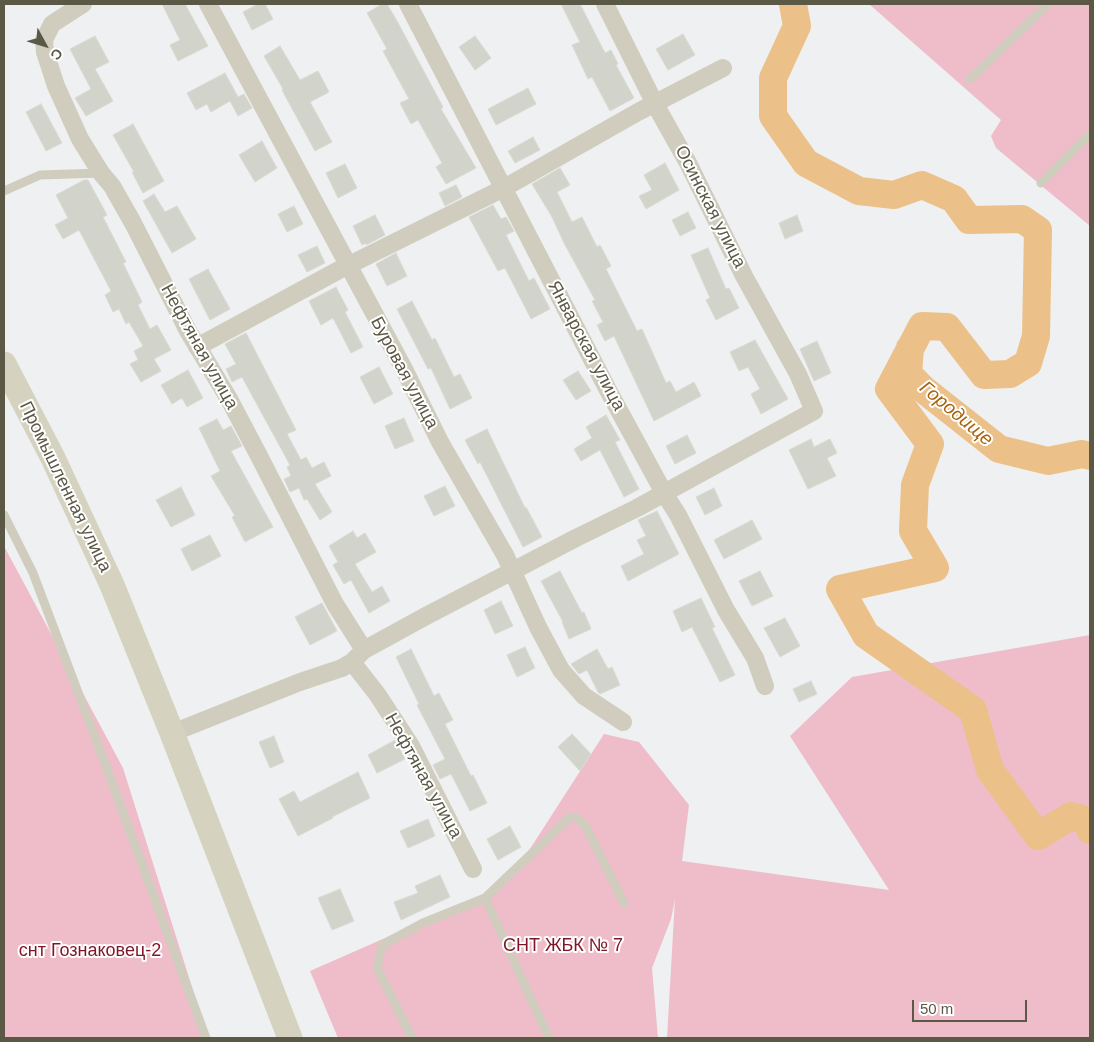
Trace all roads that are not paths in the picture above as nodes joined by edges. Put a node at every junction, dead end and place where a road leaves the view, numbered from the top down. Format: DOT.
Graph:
graph roads {
  1 [pos="83,4"];
  2 [pos="208,4"];
  3 [pos="408,4"];
  4 [pos="604,4"];
  5 [pos="1048,4"];
  6 [pos="723,68"];
  7 [pos="970,79"];
  8 [pos="654,104"];
  9 [pos="1090,134"];
  10 [pos="101,173"];
  11 [pos="1041,182"];
  12 [pos="504,188"];
  13 [pos="4,191"];
  14 [pos="348,266"];
  15 [pos="197,347"];
  16 [pos="4,364"];
  17 [pos="664,493"];
  18 [pos="4,515"];
  19 [pos="512,572"];
  20 [pos="358,656"];
  21 [pos="765,686"];
  22 [pos="623,722"];
  23 [pos="172,733"];
  24 [pos="473,869"];
  25 [pos="485,898"];
  26 [pos="624,903"];
  27 [pos="206,1038"];
  28 [pos="290,1038"];
  29 [pos="412,1038"];
  30 [pos="549,1038"];
  1 -- 10 [label="street, Нефтяная улица"];
  2 -- 14 [label="street, Буровая улица"];
  3 -- 12 [label="street, Январская улица"];
  4 -- 8 [label="street, Осинская улица"];
  5 -- 7 [label="lane"];
  6 -- 8 [label="street"];
  8 -- 12 [label="street"];
  8 -- 17 [label="street, Осинская улица"];
  9 -- 11 [label="lane"];
  10 -- 13 [label="lane"];
  10 -- 15 [label="street, Нефтяная улица"];
  12 -- 14 [label="street"];
  12 -- 17 [label="street, Январская улица"];
  14 -- 15 [label="street"];
  14 -- 19 [label="street, Буровая улица"];
  15 -- 20 [label="street, Нефтяная улица"];
  16 -- 23 [label="main road, Промышленная улица"];
  17 -- 19 [label="street"];
  17 -- 21 [label="street, Январская улица"];
  18 -- 27 [label="lane"];
  19 -- 20 [label="street"];
  19 -- 22 [label="street, Буровая улица"];
  20 -- 23 [label="street"];
  20 -- 24 [label="street, Нефтяная улица"];
  23 -- 28 [label="main road, Промышленная улица"];
  25 -- 26 [label="lane"];
  25 -- 29 [label="lane"];
  25 -- 30 [label="lane"];
}
